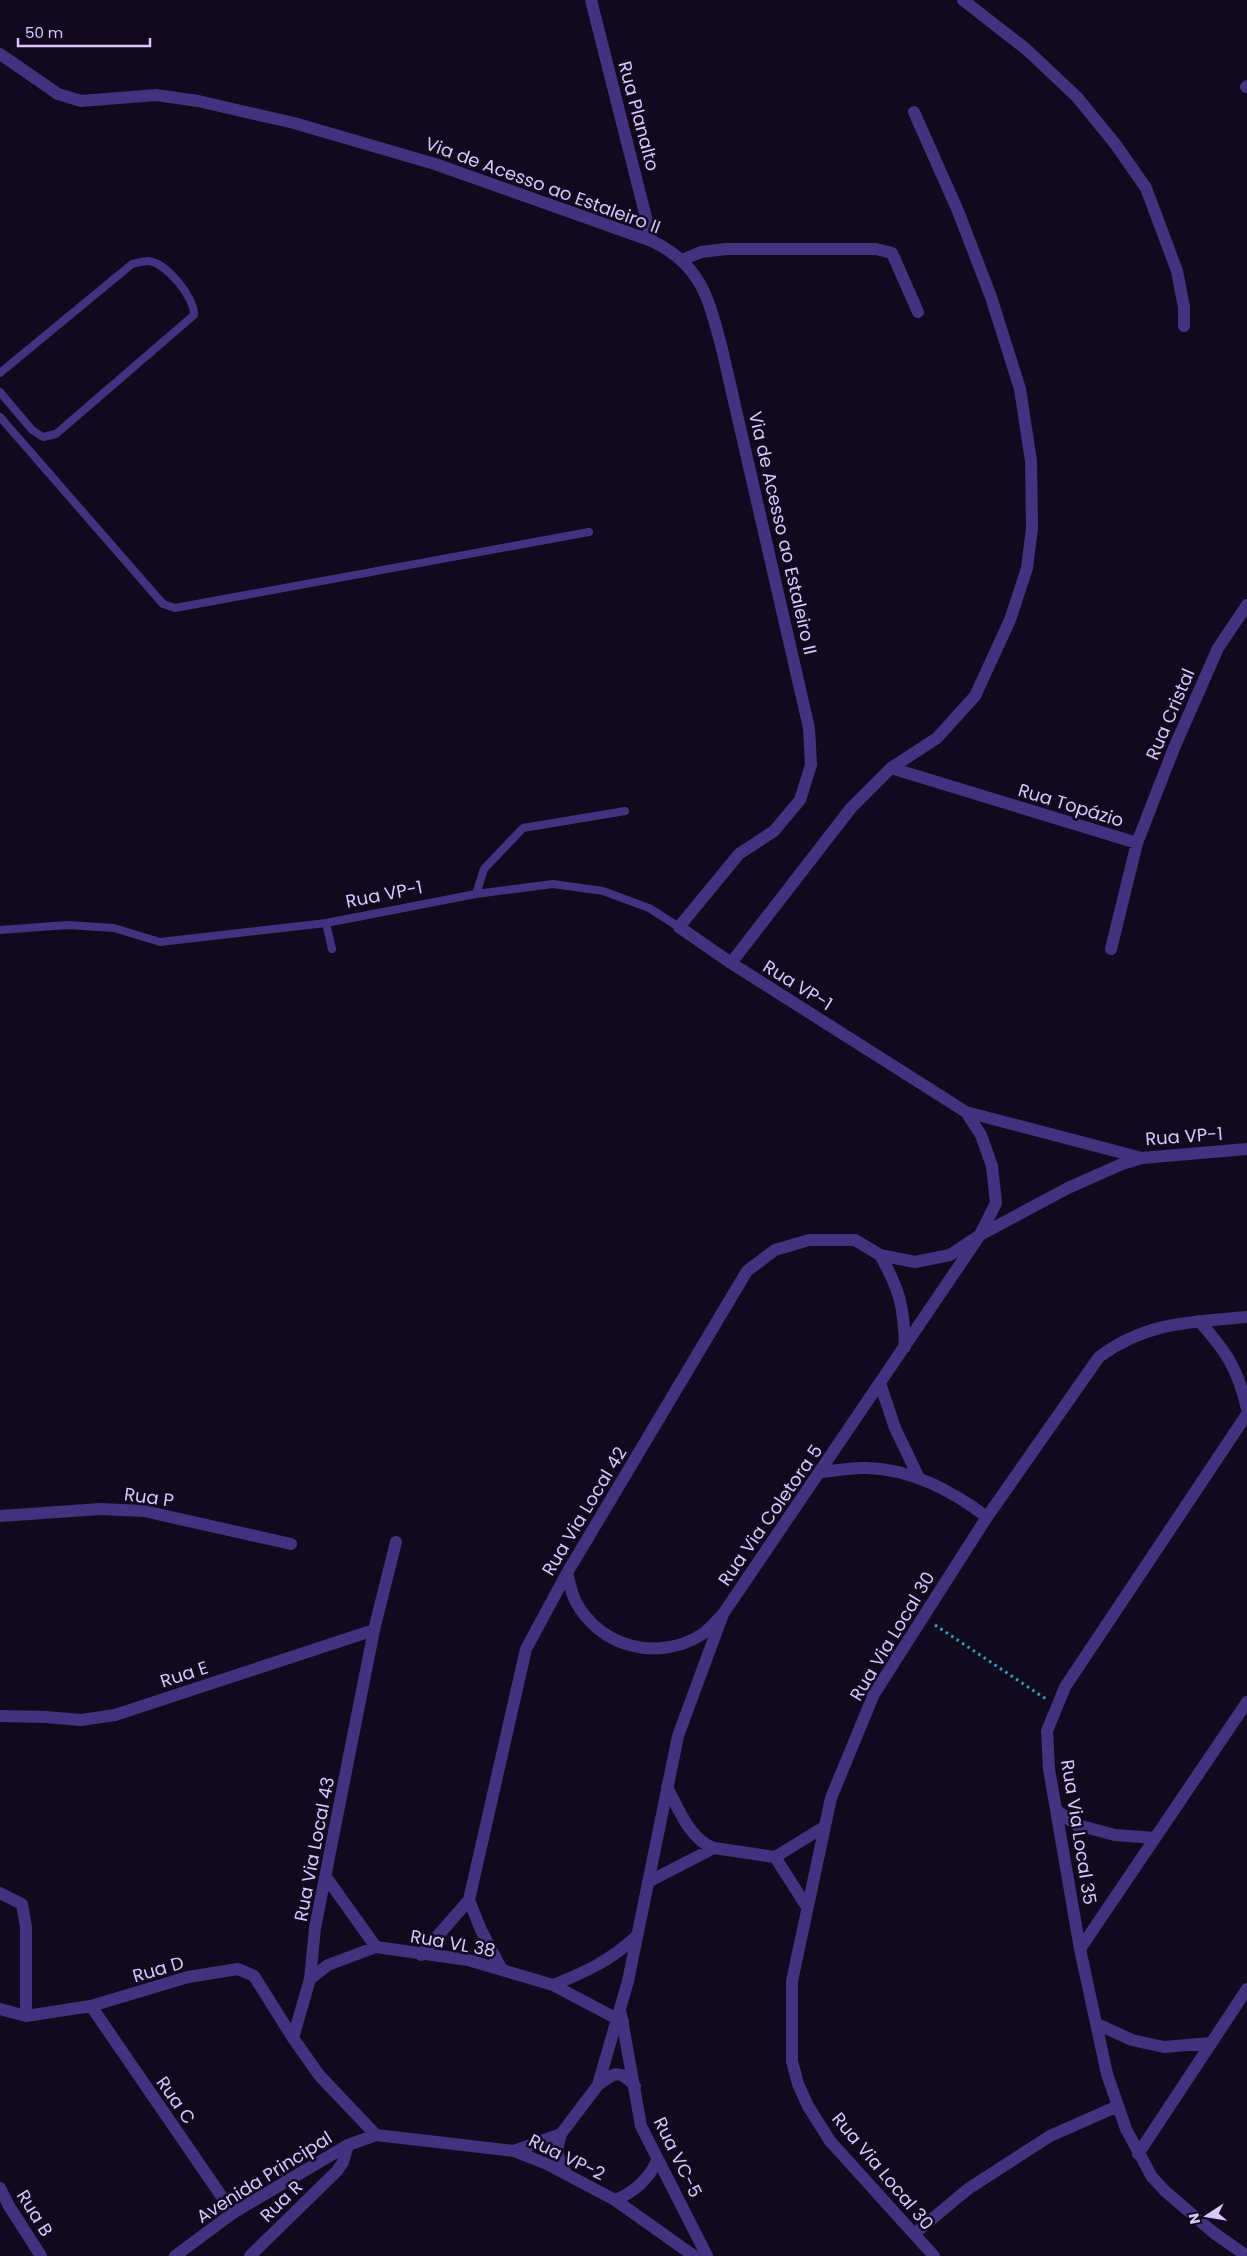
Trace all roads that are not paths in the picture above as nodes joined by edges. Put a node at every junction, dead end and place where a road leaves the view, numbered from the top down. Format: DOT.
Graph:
graph roads {
  1 [pos="591,0"];
  2 [pos="964,0"];
  3 [pos="0,54"];
  4 [pos="914,112"];
  5 [pos="652,241"];
  6 [pos="682,260"];
  7 [pos="918,312"];
  8 [pos="1184,326"];
  9 [pos="0,373"];
  10 [pos="0,392"];
  11 [pos="0,417"];
  12 [pos="589,532"];
  13 [pos="1247,605"];
  14 [pos="1237,618"];
  15 [pos="1247,627"];
  16 [pos="891,768"];
  17 [pos="625,811"];
  18 [pos="1137,843"];
  19 [pos="476,894"];
  20 [pos="326,923"];
  21 [pos="679,927"];
  22 [pos="0,930"];
  23 [pos="332,949"];
  24 [pos="1111,949"];
  25 [pos="731,963"];
  26 [pos="966,1112"];
  27 [pos="1247,1149"];
  28 [pos="1142,1158"];
  29 [pos="980,1235"];
  30 [pos="880,1255"];
  31 [pos="1247,1317"];
  32 [pos="1199,1321"];
  33 [pos="905,1347"];
  34 [pos="880,1383"];
  35 [pos="1247,1409"];
  36 [pos="1247,1414"];
  37 [pos="821,1472"];
  38 [pos="919,1478"];
  39 [pos="0,1516"];
  40 [pos="987,1517"];
  41 [pos="396,1542"];
  42 [pos="291,1544"];
  43 [pos="567,1573"];
  44 [pos="723,1614"];
  45 [pos="374,1630"];
  46 [pos="1247,1702"];
  47 [pos="0,1716"];
  48 [pos="667,1787"];
  49 [pos="1056,1810"];
  50 [pos="824,1827"];
  51 [pos="1155,1838"];
  52 [pos="655,1845"];
  53 [pos="714,1848"];
  54 [pos="775,1857"];
  55 [pos="326,1877"];
  56 [pos="648,1882"];
  57 [pos="0,1893"];
  58 [pos="469,1900"];
  59 [pos="807,1907"];
  60 [pos="637,1936"];
  61 [pos="376,1947"];
  62 [pos="1080,1949"];
  63 [pos="421,1955"];
  64 [pos="502,1970"];
  65 [pos="310,1979"];
  66 [pos="553,1984"];
  67 [pos="1247,1989"];
  68 [pos="90,2006"];
  69 [pos="0,2009"];
  70 [pos="26,2016"];
  71 [pos="620,2017"];
  72 [pos="1097,2024"];
  73 [pos="293,2038"];
  74 [pos="1211,2043"];
  75 [pos="598,2085"];
  76 [pos="634,2086"];
  77 [pos="1118,2106"];
  78 [pos="561,2134"];
  79 [pos="376,2135"];
  80 [pos="348,2145"];
  81 [pos="514,2151"];
  82 [pos="1138,2154"];
  83 [pos="657,2160"];
  84 [pos="566,2173"];
  85 [pos="0,2188"];
  86 [pos="615,2200"];
  87 [pos="233,2213"];
  88 [pos="914,2234"];
  89 [pos="1244,2249"];
  90 [pos="42,2256"];
  91 [pos="175,2256"];
  92 [pos="250,2256"];
  93 [pos="694,2256"];
  94 [pos="707,2256"];
  95 [pos="934,2256"];
  1 -- 5 [label="street, Rua Planalto"];
  2 -- 8 [label="street"];
  3 -- 5 [label="street, Via de Acesso ao Estaleiro II"];
  4 -- 16 [label="street"];
  5 -- 6 [label="street, Via de Acesso ao Estaleiro II"];
  6 -- 7 [label="street"];
  6 -- 21 [label="street, Via de Acesso ao Estaleiro II"];
  9 -- 10 [label="lane"];
  11 -- 12 [label="lane"];
  13 -- 14 [label="street, Rua Cristal"];
  14 -- 15 [label="street"];
  14 -- 18 [label="street, Rua Cristal"];
  16 -- 18 [label="street, Rua Topázio"];
  16 -- 25 [label="street"];
  17 -- 19 [label="lane"];
  18 -- 24 [label="street, Rua Topázio"];
  19 -- 20 [label="lane, Rua VP-1"];
  19 -- 21 [label="lane, Rua VP-1"];
  20 -- 22 [label="lane, Rua VP-1"];
  20 -- 23 [label="lane"];
  21 -- 25 [label="street, Rua VP-1"];
  25 -- 26 [label="street, Rua VP-1"];
  26 -- 28 [label="street, Rua VP-1"];
  26 -- 29 [label="street, Rua Via Coletora 5"];
  27 -- 28 [label="street, Rua VP-1"];
  28 -- 29 [label="street, Rua Via Coletora 5"];
  29 -- 30 [label="street"];
  29 -- 33 [label="street, Rua Via Coletora 5"];
  30 -- 33 [label="street"];
  30 -- 43 [label="street, Rua Via Local 42"];
  31 -- 32 [label="street, Rua Via Local 30"];
  32 -- 35 [label="street"];
  32 -- 40 [label="street, Rua Via Local 30"];
  33 -- 34 [label="street, Rua Via Coletora 5"];
  34 -- 37 [label="street, Rua Via Coletora 5"];
  34 -- 38 [label="street"];
  36 -- 49 [label="street, Rua Via Local 35"];
  37 -- 38 [label="street"];
  37 -- 44 [label="street, Rua Via Coletora 5"];
  38 -- 40 [label="street"];
  39 -- 42 [label="street, Rua P"];
  40 -- 50 [label="street, Rua Via Local 30"];
  41 -- 45 [label="street, Rua Via Local 43"];
  43 -- 44 [label="street"];
  43 -- 58 [label="street, Rua Via Local 42"];
  44 -- 48 [label="street, Rua Via Coletora 5"];
  45 -- 47 [label="street, Rua E"];
  45 -- 55 [label="street, Rua Via Local 43"];
  46 -- 51 [label="street"];
  48 -- 52 [label="street, Rua Via Coletora 5"];
  48 -- 53 [label="street"];
  49 -- 51 [label="street"];
  49 -- 62 [label="street, Rua Via Local 35"];
  50 -- 54 [label="street"];
  50 -- 59 [label="street, Rua Via Local 30"];
  51 -- 62 [label="street"];
  52 -- 56 [label="street, Rua VC-5"];
  53 -- 54 [label="street"];
  53 -- 56 [label="street"];
  54 -- 59 [label="street"];
  55 -- 61 [label="street"];
  55 -- 65 [label="street, Rua Via Local 43"];
  56 -- 60 [label="street, Rua VC-5"];
  57 -- 70 [label="street"];
  58 -- 63 [label="street, Rua Via Local 42"];
  58 -- 64 [label="street"];
  59 -- 88 [label="street, Rua Via Local 30"];
  60 -- 66 [label="street"];
  60 -- 71 [label="street, Rua VC-5"];
  61 -- 63 [label="street, Rua VL 38"];
  61 -- 65 [label="street"];
  62 -- 72 [label="street, Rua Via Local 35"];
  63 -- 64 [label="street, Rua VL 38"];
  64 -- 66 [label="street, Rua VL 38"];
  65 -- 73 [label="street, Rua Via Local 43"];
  66 -- 71 [label="street, Rua VL 38"];
  67 -- 74 [label="street"];
  68 -- 70 [label="street, Rua D"];
  68 -- 73 [label="street, Rua D"];
  68 -- 87 [label="street, Rua C"];
  69 -- 70 [label="street, Rua D"];
  71 -- 75 [label="street, Rua VC-5"];
  71 -- 76 [label="street, Rua VC-5"];
  72 -- 74 [label="street"];
  72 -- 77 [label="street, Rua Via Local 35"];
  73 -- 79 [label="street"];
  74 -- 82 [label="street"];
  75 -- 76 [label="street"];
  75 -- 78 [label="street, Rua VC-5"];
  76 -- 83 [label="street, Rua VC-5"];
  77 -- 82 [label="street, Rua Via Local 35"];
  77 -- 88 [label="street"];
  78 -- 81 [label="street"];
  78 -- 84 [label="street"];
  79 -- 80 [label="street, Avenida Principal"];
  79 -- 81 [label="street, Rua VP-2"];
  80 -- 87 [label="street, Avenida Principal"];
  80 -- 92 [label="street, Rua R"];
  81 -- 84 [label="street, Rua VP-2"];
  82 -- 89 [label="street, Rua Via Local 35"];
  83 -- 86 [label="street"];
  83 -- 94 [label="street, Rua VC-5"];
  84 -- 86 [label="street, Rua VP-2"];
  85 -- 90 [label="street, Rua B"];
  86 -- 93 [label="street, Rua VP-2"];
  87 -- 91 [label="street, Avenida Principal"];
  88 -- 95 [label="street, Rua Via Local 30"];
}
